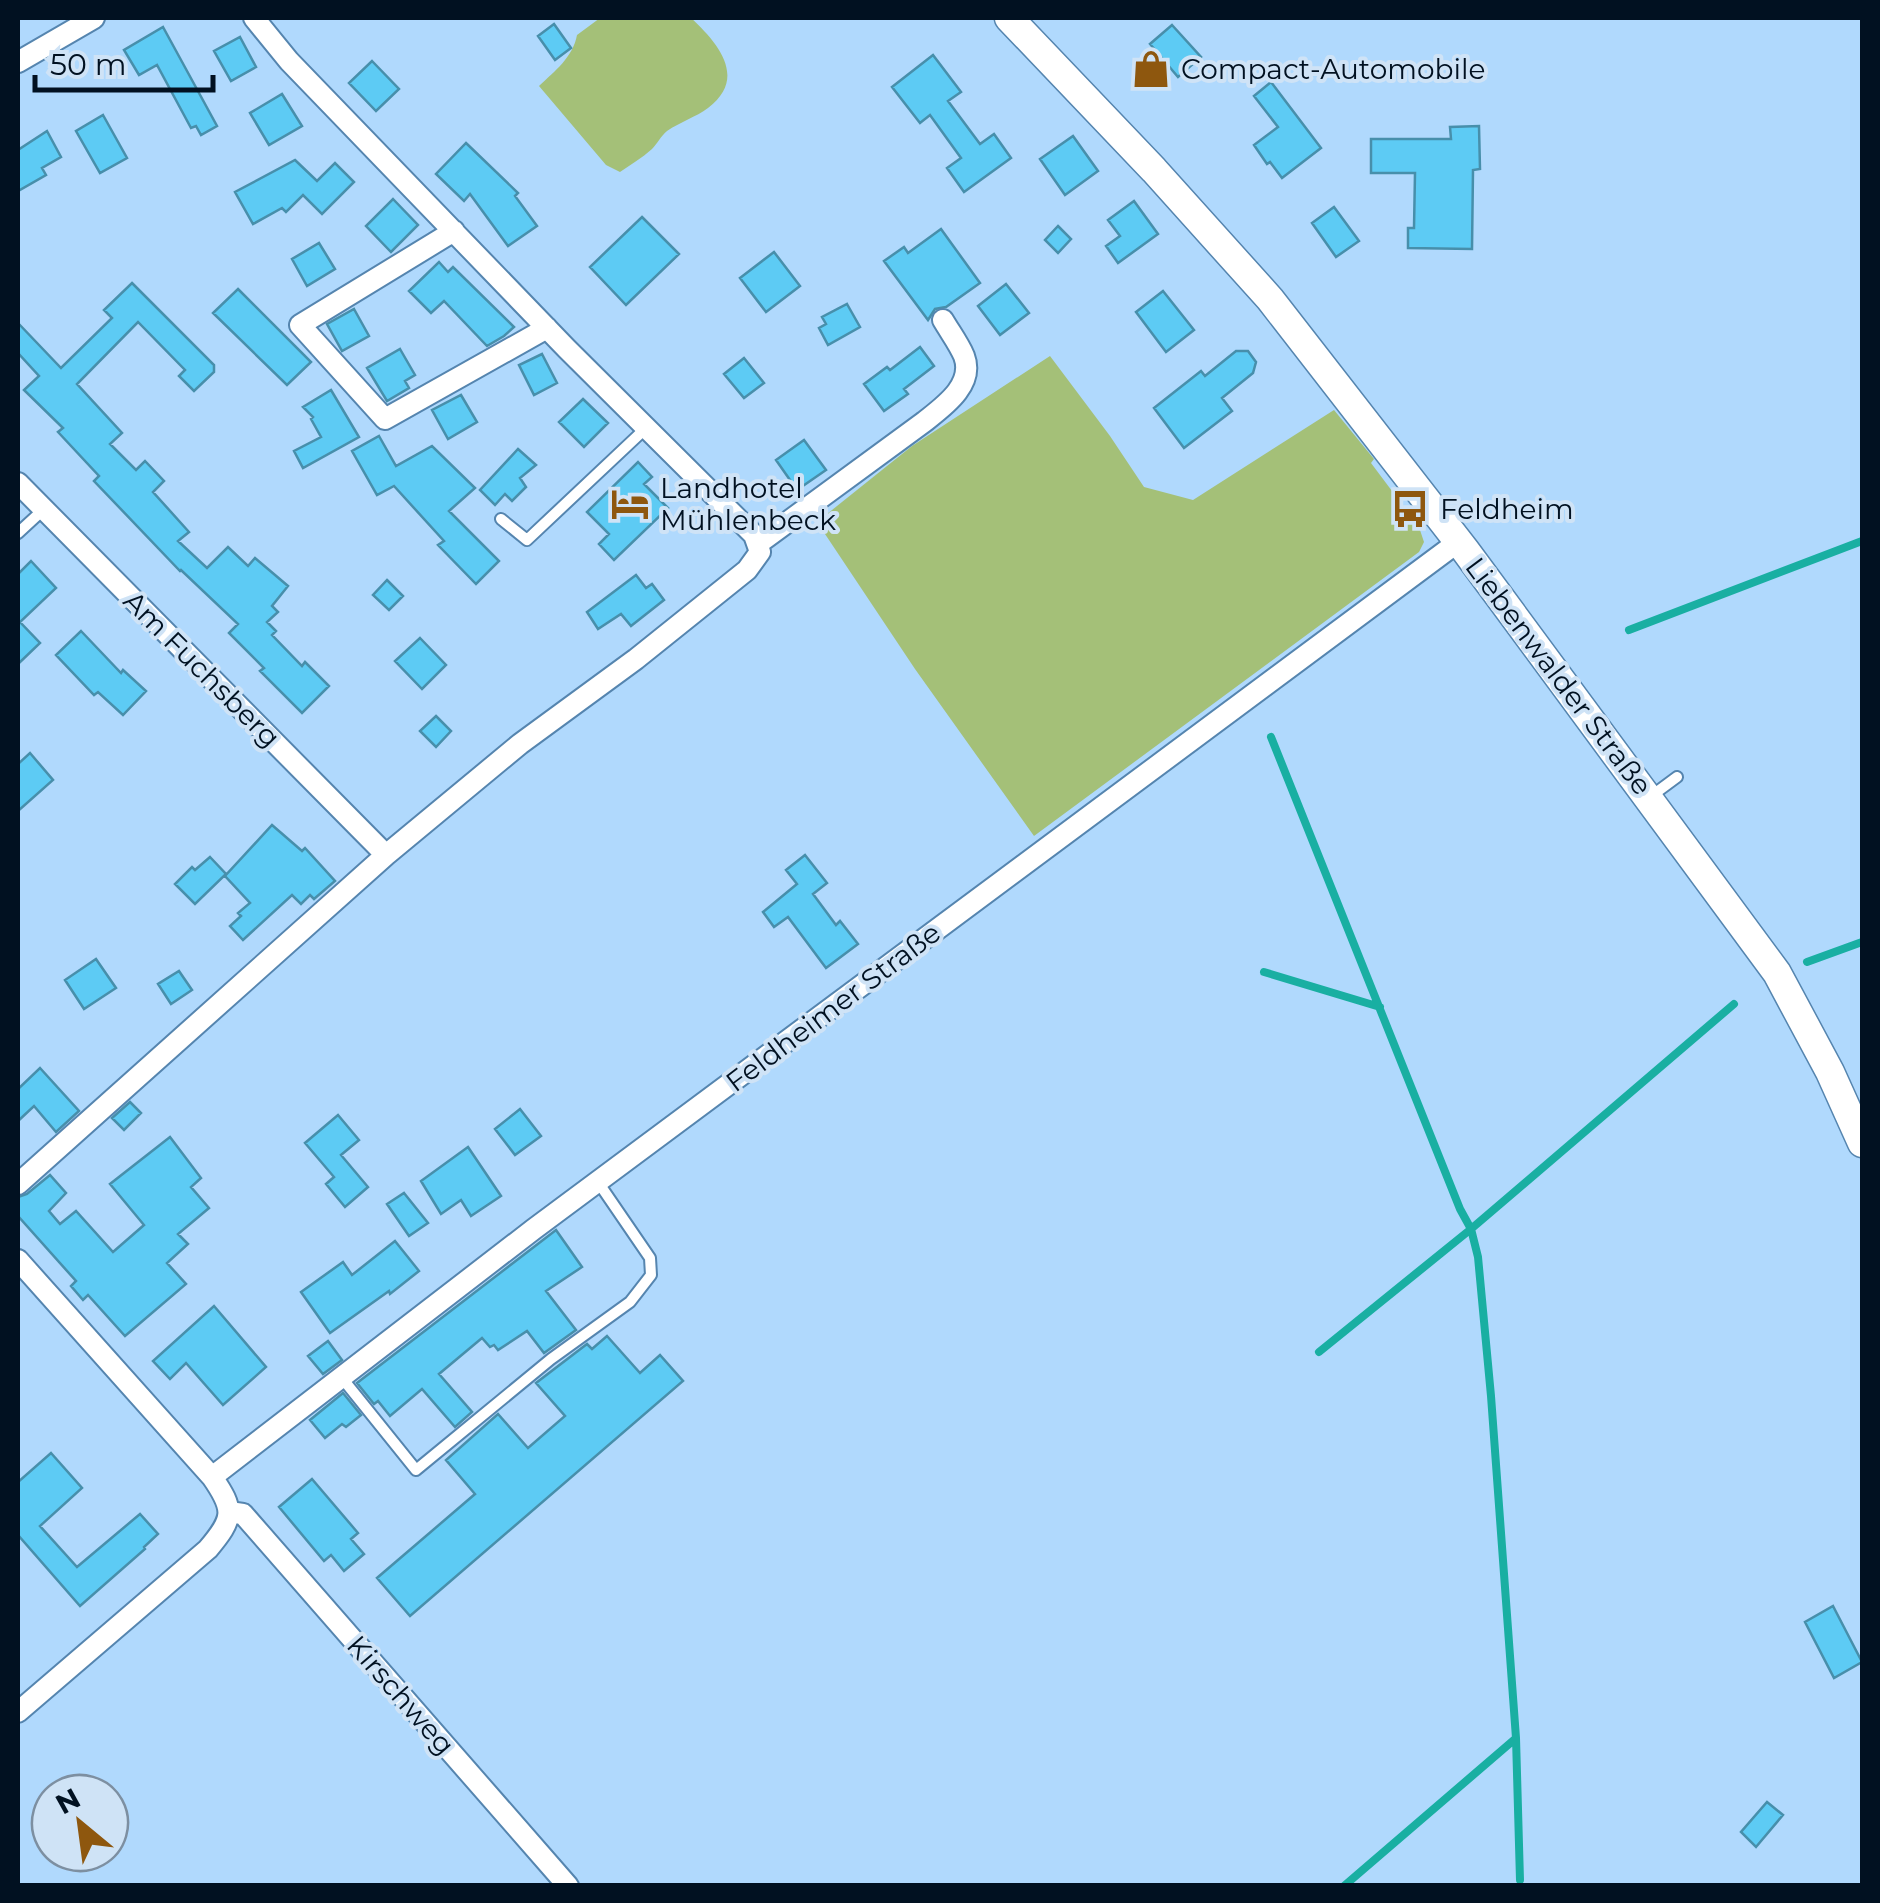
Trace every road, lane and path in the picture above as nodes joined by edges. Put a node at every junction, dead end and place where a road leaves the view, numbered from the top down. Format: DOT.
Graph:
graph roads {
  1 [pos="94,18"];
  2 [pos="254,18"];
  3 [pos="1009,18"];
  4 [pos="18,62"];
  5 [pos="454,231"];
  6 [pos="943,320"];
  7 [pos="547,328"];
  8 [pos="646,428"];
  9 [pos="18,482"];
  10 [pos="44,509"];
  11 [pos="500,519"];
  12 [pos="18,533"];
  13 [pos="756,539"];
  14 [pos="1458,542"];
  15 [pos="1677,777"];
  16 [pos="1649,798"];
  17 [pos="386,855"];
  18 [pos="1862,1143"];
  19 [pos="598,1182"];
  20 [pos="18,1184"];
  21 [pos="18,1260"];
  22 [pos="342,1377"];
  23 [pos="212,1477"];
  24 [pos="229,1512"];
  25 [pos="18,1712"];
  26 [pos="568,1886"];
  1 -- 4 [label="street"];
  2 -- 5 [label="street"];
  3 -- 14 [label="main road, Liebenwalder Straße"];
  5 -- 7 [label="street"];
  5 -- 7 [label="street"];
  6 -- 13 [label="street"];
  7 -- 8 [label="street"];
  8 -- 11 [label="lane"];
  8 -- 13 [label="street"];
  9 -- 10 [label="street, Am Fuchsberg"];
  10 -- 12 [label="lane"];
  10 -- 17 [label="street, Am Fuchsberg"];
  13 -- 17 [label="street"];
  14 -- 16 [label="main road, Liebenwalder Straße"];
  14 -- 19 [label="street, Feldheimer Straße"];
  15 -- 16 [label="lane"];
  16 -- 18 [label="main road, Liebenwalder Straße"];
  17 -- 20 [label="street"];
  19 -- 22 [label="street, Feldheimer Straße"];
  19 -- 22 [label="lane"];
  21 -- 23 [label="street"];
  22 -- 23 [label="street, Feldheimer Straße"];
  23 -- 24 [label="street"];
  24 -- 25 [label="street"];
  24 -- 26 [label="street, Kirschweg"];
}
